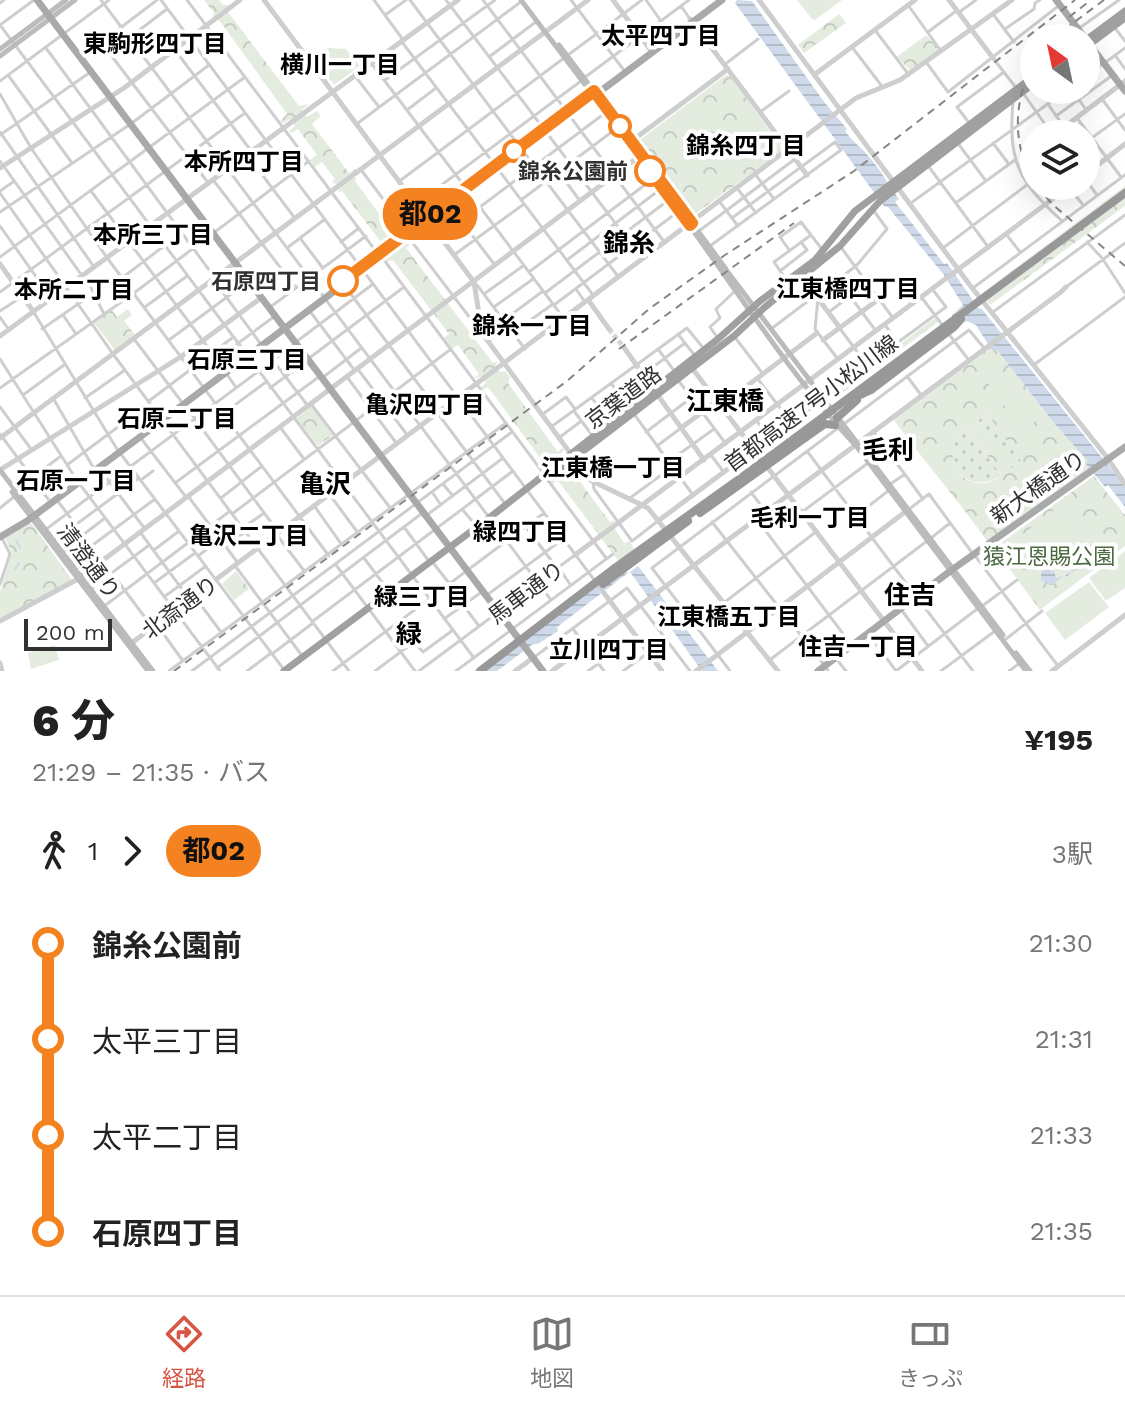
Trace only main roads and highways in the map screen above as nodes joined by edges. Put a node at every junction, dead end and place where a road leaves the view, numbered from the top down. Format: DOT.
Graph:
graph roads {
  1 [pos="35,0"];
  2 [pos="66,0"];
  3 [pos="75,0"];
  4 [pos="522,0"];
  5 [pos="716,0"];
  6 [pos="722,0"];
  7 [pos="1055,2"];
  8 [pos="1125,11"];
  9 [pos="50,15"];
  10 [pos="691,20"];
  11 [pos="1118,21"];
  12 [pos="1072,24"];
  13 [pos="1074,24"];
  14 [pos="546,31"];
  15 [pos="1100,33"];
  16 [pos="13,43"];
  17 [pos="0,49"];
  18 [pos="651,51"];
  19 [pos="0,56"];
  20 [pos="1100,60"];
  21 [pos="1103,64"];
  22 [pos="1123,88"];
  23 [pos="1020,90"];
  24 [pos="1020,91"];
  25 [pos="1017,93"];
  26 [pos="593,94"];
  27 [pos="956,140"];
  28 [pos="630,142"];
  29 [pos="640,156"];
  30 [pos="894,187"];
  31 [pos="466,189"];
  32 [pos="1124,191"];
  33 [pos="878,198"];
  34 [pos="861,207"];
  35 [pos="870,212"];
  36 [pos="426,219"];
  37 [pos="691,224"];
  38 [pos="832,239"];
  39 [pos="840,246"];
  40 [pos="708,247"];
  41 [pos="362,269"];
  42 [pos="801,275"];
  43 [pos="738,292"];
  44 [pos="324,297"];
  45 [pos="978,301"];
  46 [pos="764,303"];
  47 [pos="755,314"];
  48 [pos="962,318"];
  49 [pos="283,327"];
  50 [pos="786,356"];
  51 [pos="676,375"];
  52 [pos="655,391"];
  53 [pos="630,410"];
  54 [pos="830,413"];
  55 [pos="161,419"];
  56 [pos="119,450"];
  57 [pos="1125,450"];
  58 [pos="571,455"];
  59 [pos="0,472"];
  60 [pos="528,491"];
  61 [pos="705,503"];
  62 [pos="31,515"];
  63 [pos="696,515"];
  64 [pos="490,520"];
  65 [pos="0,535"];
  66 [pos="452,548"];
  67 [pos="953,571"];
  68 [pos="79,578"];
  69 [pos="412,578"];
  70 [pos="918,598"];
  71 [pos="980,608"];
  72 [pos="369,610"];
  73 [pos="886,623"];
  74 [pos="327,641"];
  75 [pos="130,645"];
  76 [pos="824,670"];
  77 [pos="150,671"];
  78 [pos="286,671"];
  79 [pos="480,671"];
  80 [pos="487,671"];
  81 [pos="543,671"];
  82 [pos="1028,671"];
  1 -- 9 [label="main road"];
  2 -- 9 [label="main road"];
  3 -- 9 [label="main road"];
  4 -- 14 [label="main road"];
  4 -- 14 [label="main road"];
  5 -- 10 [label="main road"];
  6 -- 10 [label="main road"];
  7 -- 12 [label="main road"];
  7 -- 13 [label="main road"];
  8 -- 11 [label="highway"];
  9 -- 16 [label="main road"];
  9 -- 49 [label="main road"];
  10 -- 18 [label="main road"];
  11 -- 15 [label="highway"];
  14 -- 26 [label="main road"];
  16 -- 17 [label="main road"];
  16 -- 19 [label="main road"];
  18 -- 26 [label="main road"];
  18 -- 26 [label="main road"];
  20 -- 21 [label="main road"];
  21 -- 22 [label="main road"];
  21 -- 22 [label="main road"];
  23 -- 25 [label="highway"];
  24 -- 25 [label="highway"];
  25 -- 27 [label="highway"];
  25 -- 27 [label="highway"];
  26 -- 28 [label="main road"];
  26 -- 28 [label="main road"];
  26 -- 31 [label="main road"];
  27 -- 30 [label="highway"];
  27 -- 30 [label="highway"];
  28 -- 29 [label="main road"];
  29 -- 37 [label="main road"];
  29 -- 37 [label="main road"];
  30 -- 33 [label="highway"];
  31 -- 36 [label="main road"];
  31 -- 36 [label="main road"];
  32 -- 45 [label="highway, 首都高速7号小松川線, bridge"];
  32 -- 48 [label="highway, 首都高速7号小松川線, bridge"];
  33 -- 34 [label="highway"];
  33 -- 35 [label="highway"];
  34 -- 35 [label="highway"];
  34 -- 38 [label="highway"];
  35 -- 39 [label="highway"];
  36 -- 41 [label="main road"];
  37 -- 40 [label="main road"];
  37 -- 40 [label="main road"];
  38 -- 39 [label="highway"];
  38 -- 42 [label="highway"];
  39 -- 42 [label="highway"];
  40 -- 43 [label="main road"];
  40 -- 43 [label="main road"];
  41 -- 44 [label="main road"];
  41 -- 44 [label="main road"];
  42 -- 46 [label="highway"];
  42 -- 46 [label="highway"];
  43 -- 47 [label="main road"];
  44 -- 49 [label="main road"];
  44 -- 49 [label="main road"];
  45 -- 54 [label="highway, bridge"];
  45 -- 61 [label="highway, 首都高速7号小松川線, bridge"];
  46 -- 47 [label="highway"];
  47 -- 50 [label="main road"];
  47 -- 50 [label="main road"];
  47 -- 51 [label="highway, 京葉道路"];
  47 -- 51 [label="highway, 京葉道路"];
  48 -- 54 [label="highway, bridge"];
  48 -- 63 [label="highway, 首都高速7号小松川線, bridge"];
  49 -- 55 [label="main road"];
  49 -- 66 [label="main road"];
  50 -- 54 [label="main road"];
  51 -- 52 [label="highway, 京葉道路"];
  52 -- 53 [label="highway, 京葉道路"];
  52 -- 53 [label="highway, 京葉道路"];
  53 -- 58 [label="highway, 京葉道路"];
  53 -- 58 [label="highway, 京葉道路"];
  54 -- 61 [label="highway, bridge"];
  54 -- 63 [label="highway, bridge"];
  54 -- 67 [label="main road"];
  55 -- 56 [label="main road"];
  55 -- 56 [label="main road"];
  56 -- 62 [label="main road"];
  57 -- 67 [label="main road, 新大橋通り"];
  58 -- 60 [label="highway, 京葉道路"];
  59 -- 62 [label="main road, 清澄通り"];
  60 -- 64 [label="highway, 京葉道路"];
  60 -- 64 [label="highway, 京葉道路"];
  61 -- 79 [label="highway, 首都高速7号小松川線, bridge"];
  62 -- 65 [label="main road"];
  62 -- 68 [label="main road, 清澄通り"];
  62 -- 68 [label="main road, 清澄通り"];
  63 -- 80 [label="highway, bridge"];
  64 -- 66 [label="highway, 京葉道路"];
  64 -- 66 [label="highway, 京葉道路"];
  66 -- 69 [label="highway, 京葉道路"];
  66 -- 81 [label="main road"];
  67 -- 70 [label="main road, 新大橋通り"];
  67 -- 71 [label="main road"];
  68 -- 75 [label="main road, 清澄通り"];
  68 -- 75 [label="main road, 清澄通り"];
  69 -- 72 [label="highway, 京葉道路"];
  69 -- 72 [label="highway, 京葉道路"];
  70 -- 73 [label="main road, 新大橋通り"];
  70 -- 73 [label="main road, 新大橋通り"];
  71 -- 82 [label="main road"];
  71 -- 82 [label="main road"];
  72 -- 74 [label="highway, 京葉道路"];
  73 -- 76 [label="main road, 新大橋通り"];
  73 -- 76 [label="main road, 新大橋通り"];
  74 -- 78 [label="highway, 京葉道路"];
  74 -- 78 [label="highway, 京葉道路"];
  75 -- 77 [label="main road, 清澄通り"];
}
